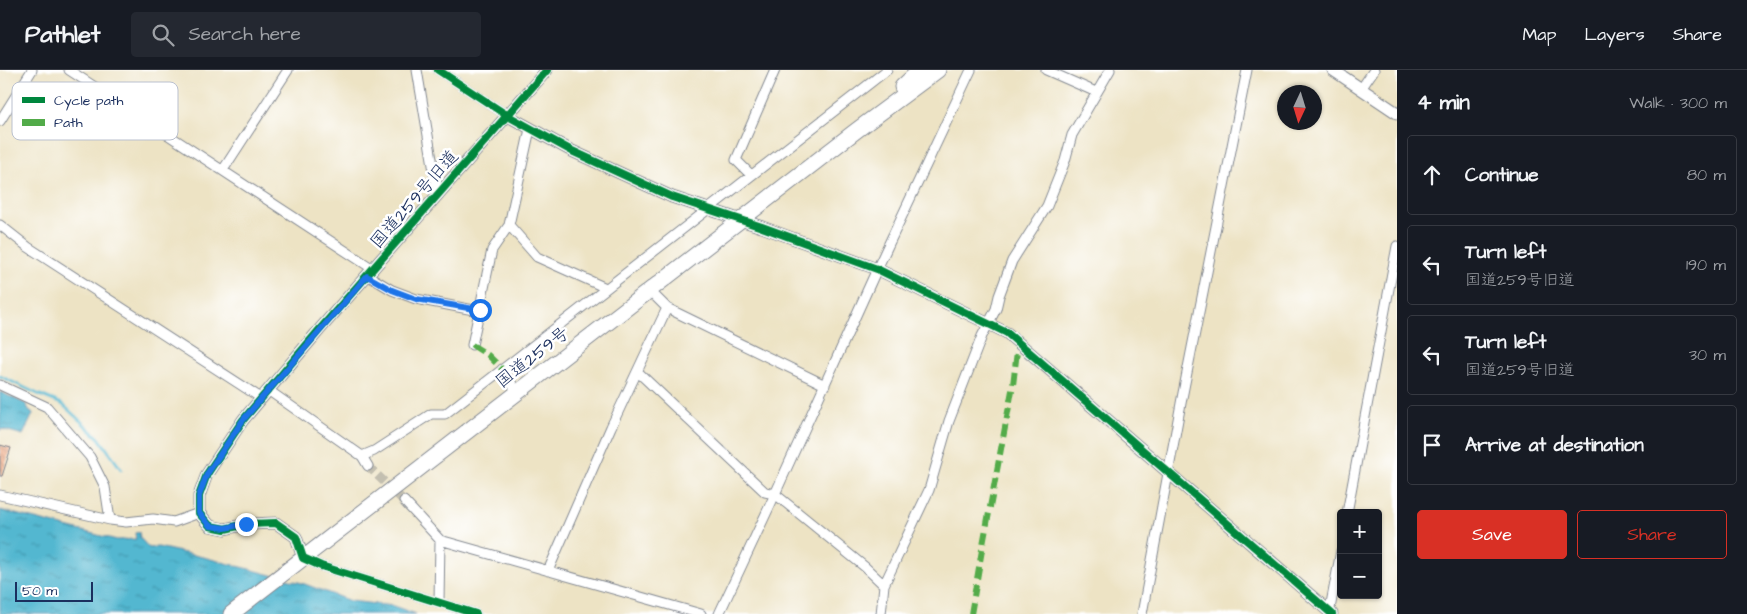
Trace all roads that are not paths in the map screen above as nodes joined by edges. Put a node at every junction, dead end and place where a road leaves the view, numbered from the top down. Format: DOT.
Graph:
graph roads {
  1 [pos="32,70"];
  2 [pos="288,70"];
  3 [pos="417,70"];
  4 [pos="438,70"];
  5 [pos="547,70"];
  6 [pos="775,70"];
  7 [pos="887,70"];
  8 [pos="920,70"];
  9 [pos="938,70"];
  10 [pos="971,70"];
  11 [pos="1046,70"];
  12 [pos="1110,70"];
  13 [pos="1247,70"];
  14 [pos="1333,70"];
  15 [pos="1374,70"];
  16 [pos="74,71"];
  17 [pos="24,82"];
  18 [pos="91,82"];
  19 [pos="1361,89"];
  20 [pos="1096,92"];
  21 [pos="12,102"];
  22 [pos="1397,113"];
  23 [pos="508,116"];
  24 [pos="0,121"];
  25 [pos="530,129"];
  26 [pos="857,130"];
  27 [pos="178,140"];
  28 [pos="223,170"];
  29 [pos="751,175"];
  30 [pos="438,195"];
  31 [pos="710,209"];
  32 [pos="740,219"];
  33 [pos="0,225"];
  34 [pos="509,225"];
  35 [pos="1397,246"];
  36 [pos="877,269"];
  37 [pos="370,272"];
  38 [pos="606,288"];
  39 [pos="649,290"];
  40 [pos="667,308"];
  41 [pos="480,310"];
  42 [pos="989,323"];
  43 [pos="472,345"];
  44 [pos="502,369"];
  45 [pos="638,372"];
  46 [pos="825,384"];
  47 [pos="0,385"];
  48 [pos="517,392"];
  49 [pos="264,394"];
  50 [pos="362,456"];
  51 [pos="368,466"];
  52 [pos="1168,472"];
  53 [pos="775,494"];
  54 [pos="0,495"];
  55 [pos="404,501"];
  56 [pos="1348,509"];
  57 [pos="199,513"];
  58 [pos="110,520"];
  59 [pos="440,540"];
  60 [pos="1340,554"];
  61 [pos="304,558"];
  62 [pos="548,571"];
  63 [pos="884,585"];
  64 [pos="439,602"];
  65 [pos="1330,613"];
  66 [pos="231,614"];
  67 [pos="476,614"];
  68 [pos="701,614"];
  69 [pos="719,614"];
  70 [pos="881,614"];
  71 [pos="1142,614"];
  1 -- 17 [label="street"];
  2 -- 28 [label="street"];
  3 -- 30 [label="street"];
  4 -- 23 [label="street"];
  5 -- 23 [label="street, 国道259号旧道"];
  6 -- 29 [label="street"];
  7 -- 29 [label="street"];
  8 -- 26 [label="highway, 国道259号"];
  9 -- 26 [label="highway, 国道259号"];
  10 -- 36 [label="street"];
  11 -- 20 [label="street"];
  12 -- 20 [label="street"];
  13 -- 52 [label="street"];
  14 -- 19 [label="street"];
  15 -- 19 [label="street"];
  16 -- 18 [label="street"];
  19 -- 22 [label="street"];
  20 -- 42 [label="street"];
  21 -- 24 [label="street"];
  23 -- 25 [label="street"];
  23 -- 30 [label="street, 国道259号旧道"];
  25 -- 31 [label="street"];
  25 -- 34 [label="street"];
  26 -- 32 [label="highway, 国道259号"];
  27 -- 28 [label="street"];
  28 -- 37 [label="street"];
  29 -- 31 [label="street"];
  30 -- 37 [label="street, 国道259号旧道"];
  31 -- 32 [label="street"];
  31 -- 38 [label="street"];
  32 -- 36 [label="street"];
  32 -- 39 [label="highway, 国道259号"];
  33 -- 49 [label="street"];
  34 -- 38 [label="street"];
  34 -- 41 [label="street"];
  35 -- 56 [label="street"];
  36 -- 42 [label="street"];
  36 -- 46 [label="street"];
  37 -- 41 [label="street"];
  37 -- 49 [label="street, 国道259号旧道"];
  38 -- 44 [label="street"];
  39 -- 40 [label="street"];
  39 -- 48 [label="highway, 国道259号"];
  40 -- 45 [label="street"];
  40 -- 46 [label="street"];
  41 -- 43 [label="street"];
  42 -- 52 [label="street"];
  42 -- 63 [label="street"];
  44 -- 48 [label="street"];
  44 -- 50 [label="street"];
  45 -- 53 [label="street"];
  45 -- 62 [label="street"];
  46 -- 53 [label="street"];
  47 -- 58 [label="street"];
  48 -- 61 [label="highway, 国道259号"];
  49 -- 50 [label="street"];
  49 -- 57 [label="street, 国道259号旧道"];
  50 -- 51 [label="street"];
  52 -- 65 [label="street"];
  52 -- 71 [label="street"];
  53 -- 63 [label="street"];
  53 -- 69 [label="street"];
  54 -- 58 [label="street"];
  55 -- 59 [label="street"];
  57 -- 58 [label="street"];
  57 -- 61 [label="street"];
  59 -- 62 [label="street"];
  59 -- 64 [label="street"];
  60 -- 65 [label="street"];
  61 -- 64 [label="street"];
  61 -- 66 [label="highway, 国道259号"];
  62 -- 68 [label="street"];
  63 -- 70 [label="street"];
  64 -- 67 [label="street"];
}
